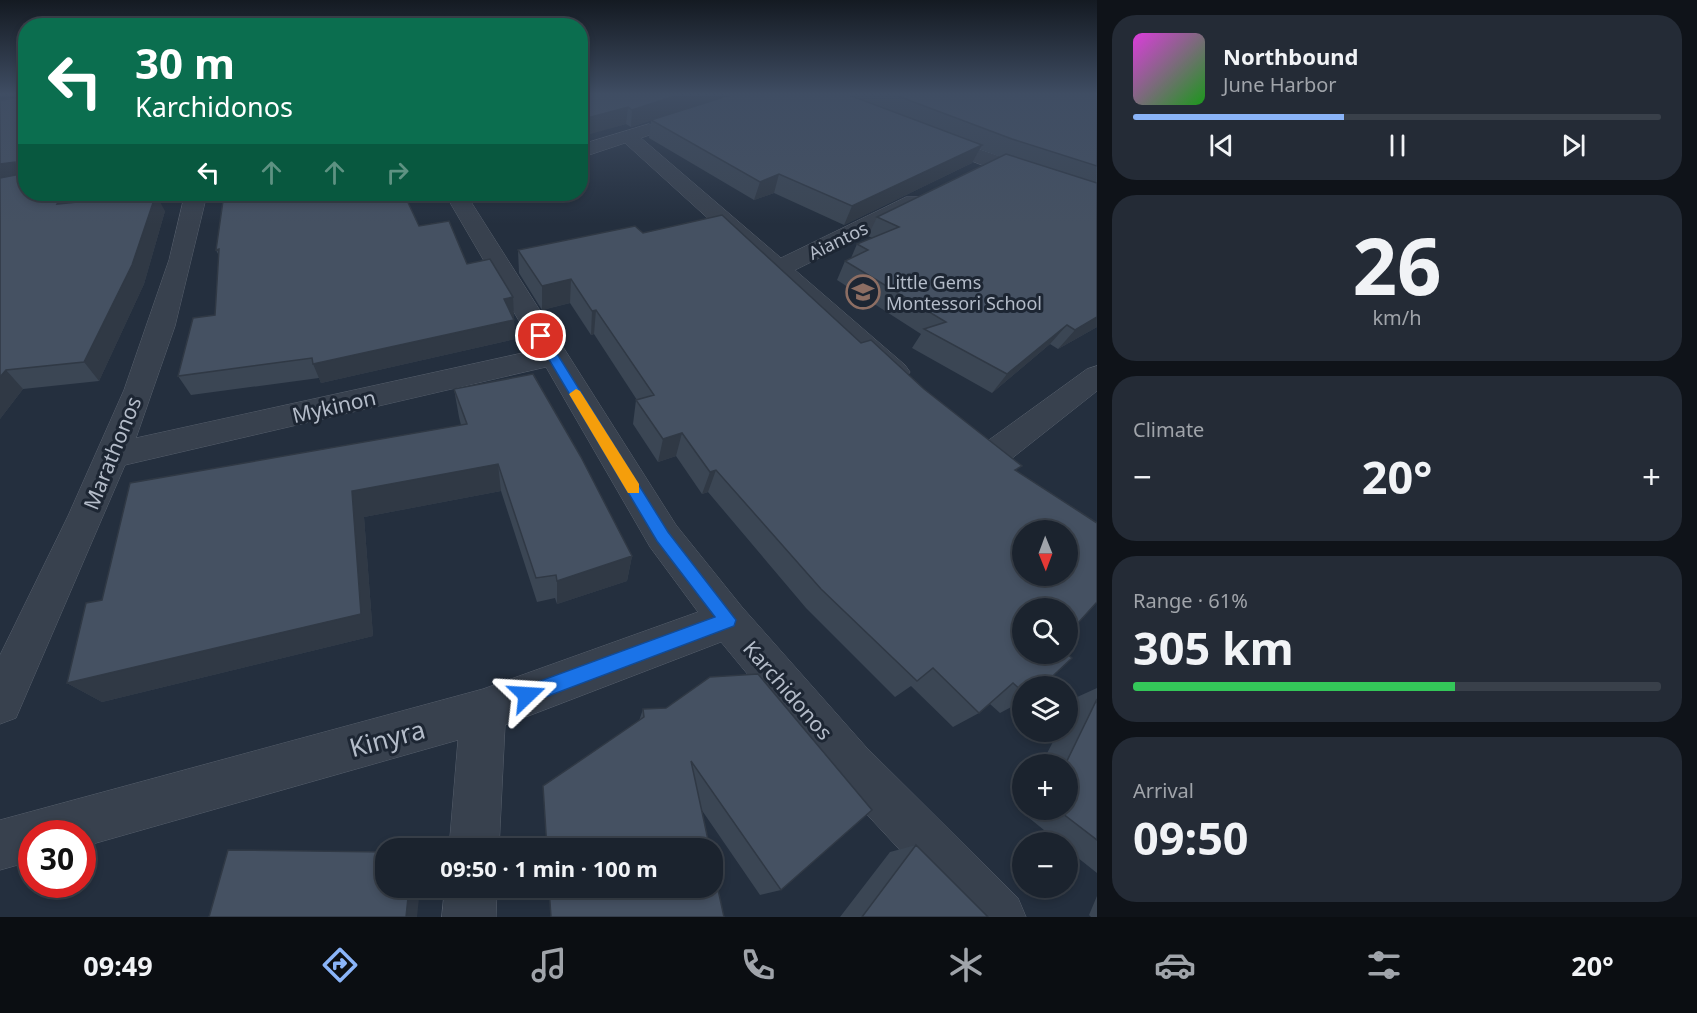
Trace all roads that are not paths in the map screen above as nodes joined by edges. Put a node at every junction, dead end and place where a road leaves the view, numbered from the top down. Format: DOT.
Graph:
graph roads {
  1 [pos="623,138"];
  2 [pos="630,138"];
  3 [pos="931,138"];
  4 [pos="588,149"];
  5 [pos="994,163"];
  6 [pos="972,173"];
  7 [pos="930,195"];
  8 [pos="1097,197"];
  9 [pos="194,201"];
  10 [pos="460,201"];
  11 [pos="779,269"];
  12 [pos="552,356"];
  13 [pos="1097,376"];
  14 [pos="913,386"];
  15 [pos="994,453"];
  16 [pos="115,455"];
  17 [pos="728,620"];
  18 [pos="0,702"];
  19 [pos="483,711"];
  20 [pos="90,820"];
  21 [pos="475,838"];
  22 [pos="18,840"];
  23 [pos="0,845"];
  24 [pos="470,898"];
  25 [pos="469,917"];
  26 [pos="999,917"];
  1 -- 4 [label="street"];
  2 -- 11 [label="street"];
  3 -- 5 [label="street"];
  5 -- 6 [label="street"];
  5 -- 8 [label="street"];
  7 -- 11 [label="street, Aiantos"];
  9 -- 16 [label="street, Marathonos"];
  10 -- 12 [label="street, Karchidonos"];
  11 -- 14 [label="street"];
  12 -- 16 [label="street, Mykinon"];
  12 -- 17 [label="street, Karchidonos"];
  13 -- 15 [label="street"];
  16 -- 18 [label="street, Marathonos"];
  17 -- 19 [label="street, Kinyra"];
  17 -- 26 [label="street, Karchidonos"];
  19 -- 20 [label="street, Kinyra"];
  19 -- 21 [label="street"];
  22 -- 23 [label="street"];
  24 -- 25 [label="street"];
}
